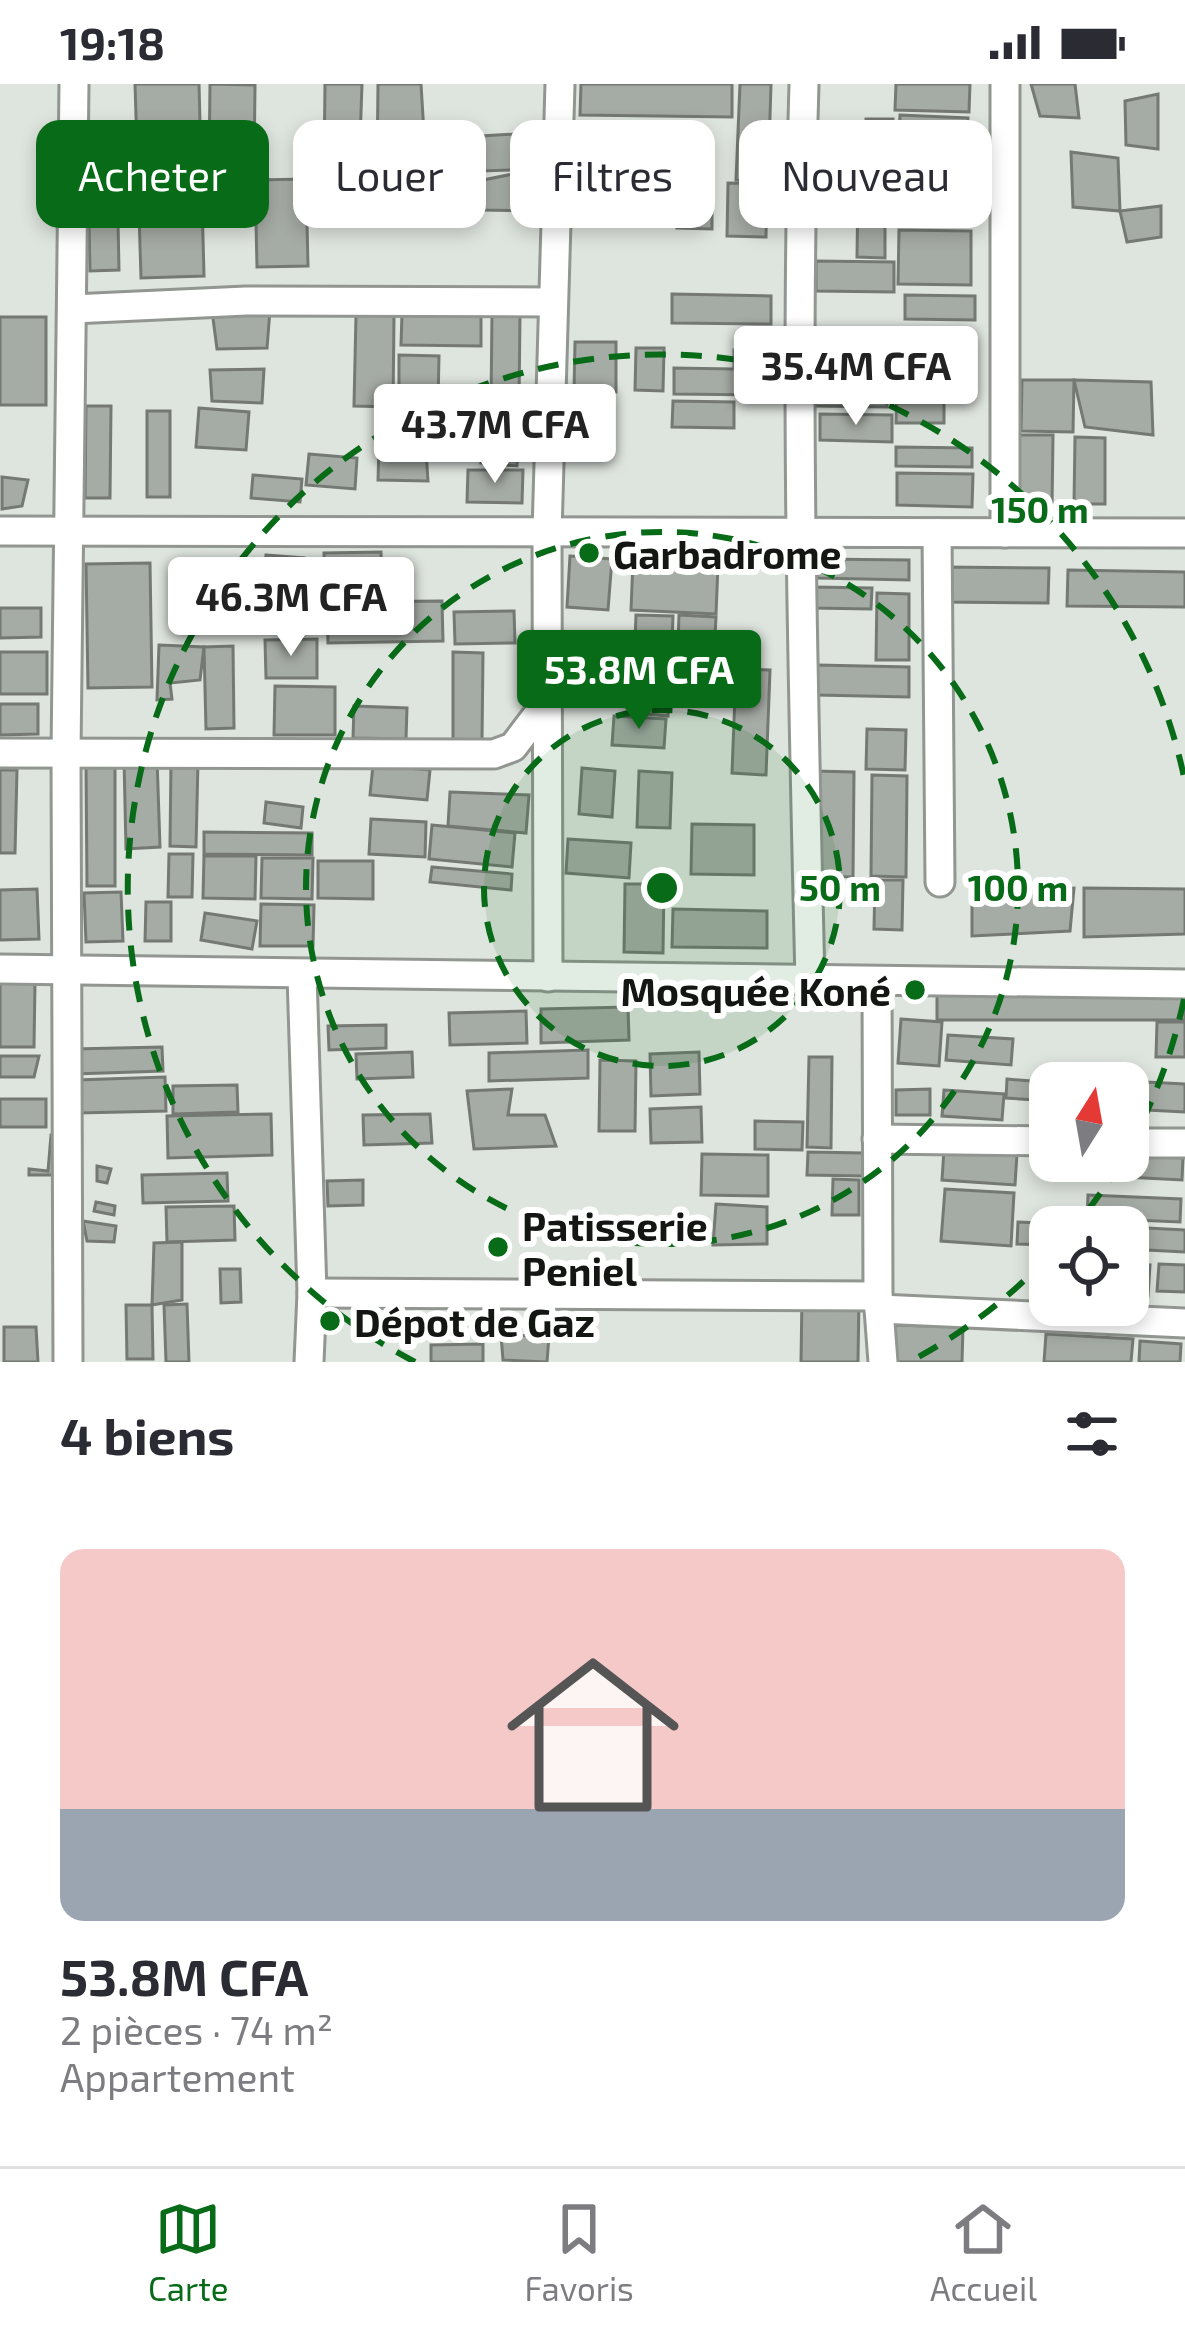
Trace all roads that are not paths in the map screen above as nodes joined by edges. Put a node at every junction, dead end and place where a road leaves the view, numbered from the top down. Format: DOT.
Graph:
graph roads {
  1 [pos="74,84"];
  2 [pos="560,84"];
  3 [pos="804,84"];
  4 [pos="1005,84"];
  5 [pos="552,302"];
  6 [pos="72,309"];
  7 [pos="68,529"];
  8 [pos="0,531"];
  9 [pos="547,533"];
  10 [pos="799,533"];
  11 [pos="937,533"];
  12 [pos="1005,533"];
  13 [pos="1185,533"];
  14 [pos="548,701"];
  15 [pos="0,753"];
  16 [pos="66,753"];
  17 [pos="940,883"];
  18 [pos="0,969"];
  19 [pos="68,972"];
  20 [pos="302,975"];
  21 [pos="548,976"];
  22 [pos="810,982"];
  23 [pos="877,983"];
  24 [pos="1185,984"];
  25 [pos="877,1138"];
  26 [pos="1029,1141"];
  27 [pos="1149,1143"];
  28 [pos="1185,1143"];
  29 [pos="312,1292"];
  30 [pos="878,1302"];
  31 [pos="1185,1323"];
  32 [pos="68,1362"];
  33 [pos="309,1362"];
  34 [pos="883,1362"];
  1 -- 6 [label="street"];
  2 -- 5 [label="street"];
  3 -- 10 [label="street"];
  4 -- 12 [label="street"];
  5 -- 6 [label="street"];
  5 -- 9 [label="street"];
  6 -- 7 [label="street"];
  7 -- 8 [label="street"];
  7 -- 9 [label="street"];
  7 -- 16 [label="street"];
  9 -- 10 [label="street"];
  9 -- 14 [label="street"];
  10 -- 11 [label="street"];
  10 -- 22 [label="street"];
  11 -- 12 [label="street"];
  11 -- 17 [label="street"];
  12 -- 13 [label="street"];
  14 -- 16 [label="street"];
  14 -- 21 [label="street"];
  15 -- 16 [label="street"];
  16 -- 19 [label="street"];
  18 -- 19 [label="street"];
  19 -- 20 [label="street"];
  19 -- 32 [label="street"];
  20 -- 21 [label="street"];
  20 -- 29 [label="street"];
  21 -- 22 [label="street"];
  22 -- 23 [label="street"];
  23 -- 24 [label="street"];
  23 -- 25 [label="street"];
  25 -- 26 [label="street"];
  25 -- 30 [label="street"];
  27 -- 28 [label="street"];
  29 -- 30 [label="street"];
  29 -- 33 [label="street"];
  30 -- 31 [label="street"];
  30 -- 34 [label="street"];
}
